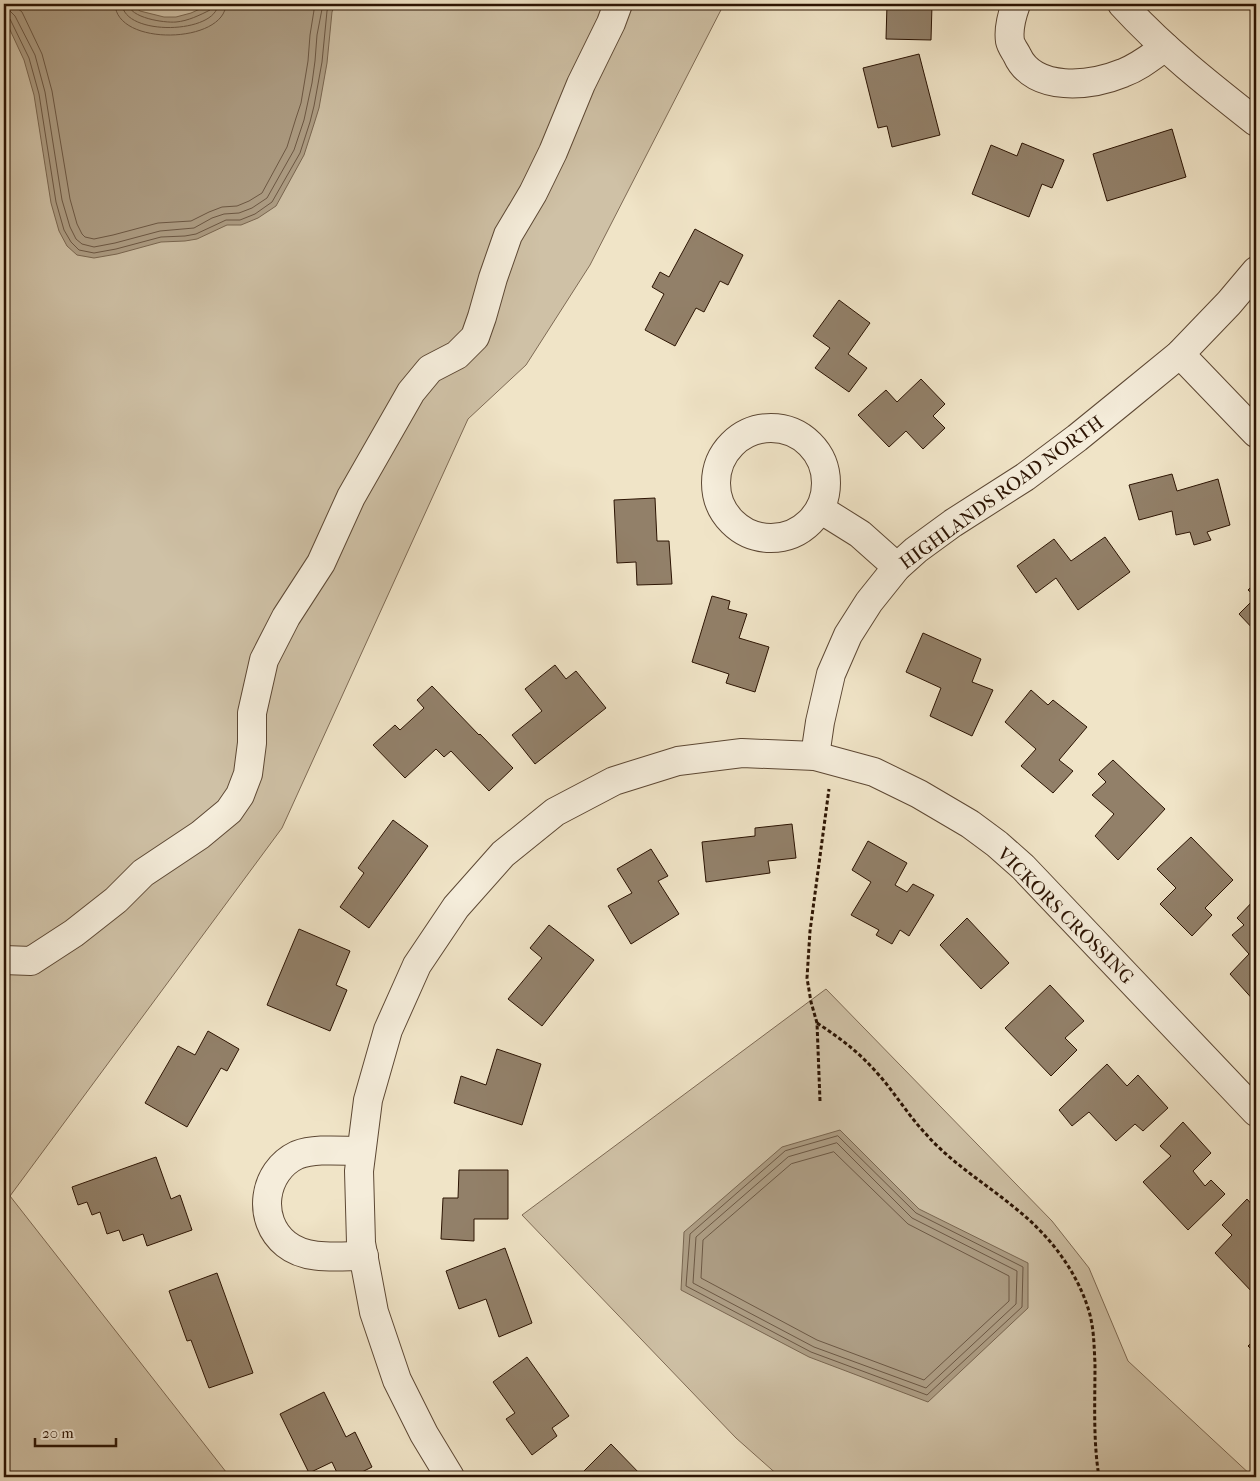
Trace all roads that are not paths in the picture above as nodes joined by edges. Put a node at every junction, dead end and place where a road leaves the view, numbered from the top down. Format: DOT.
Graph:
graph roads {
  1 [pos="618,4"];
  2 [pos="1016,4"];
  3 [pos="1122,4"];
  4 [pos="1165,47"];
  5 [pos="1256,122"];
  6 [pos="1256,272"];
  7 [pos="1180,354"];
  8 [pos="1256,434"];
  9 [pos="820,509"];
  10 [pos="898,567"];
  11 [pos="825,759"];
  12 [pos="4,960"];
  13 [pos="1256,1112"];
  14 [pos="361,1151"];
  15 [pos="364,1256"];
  16 [pos="450,1477"];
  1 -- 12 [label="street"];
  2 -- 4 [label="street"];
  3 -- 4 [label="street"];
  4 -- 5 [label="street"];
  6 -- 7 [label="street, HIGHLANDS ROAD NORTH"];
  7 -- 8 [label="street"];
  7 -- 10 [label="street, HIGHLANDS ROAD NORTH"];
  9 -- 9 [label="street"];
  9 -- 10 [label="street"];
  10 -- 11 [label="street, HIGHLANDS ROAD NORTH"];
  11 -- 13 [label="street, VICKORS CROSSING"];
  11 -- 14 [label="street, VICKORS CROSSING"];
  14 -- 15 [label="street, VICKORS CROSSING"];
  14 -- 15 [label="street"];
  15 -- 16 [label="street, VICKORS CROSSING"];
}
